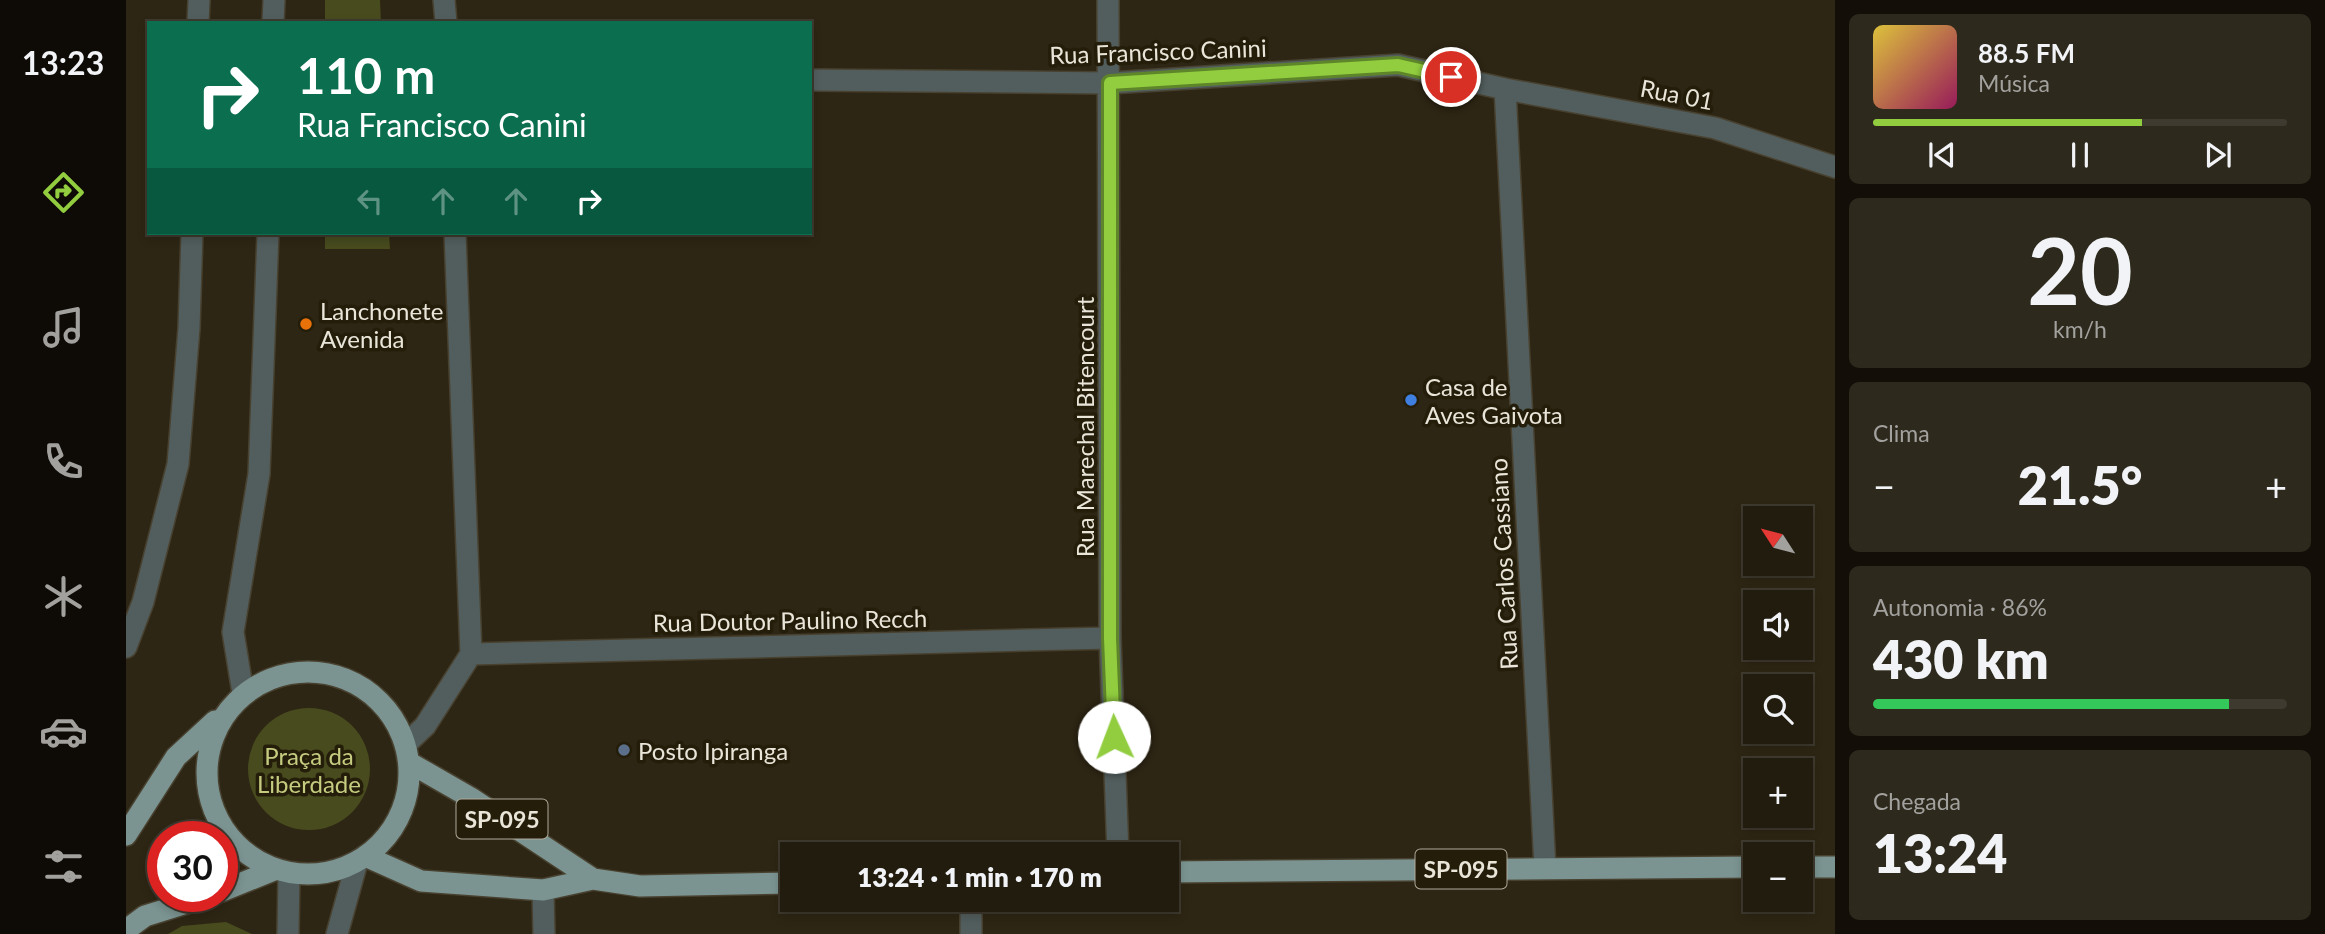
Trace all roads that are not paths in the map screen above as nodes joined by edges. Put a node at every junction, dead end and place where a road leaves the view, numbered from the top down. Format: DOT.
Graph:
graph roads {
  1 [pos="199,0"];
  2 [pos="274,0"];
  3 [pos="444,0"];
  4 [pos="1108,0"];
  5 [pos="198,21"];
  6 [pos="273,21"];
  7 [pos="446,21"];
  8 [pos="812,80"];
  9 [pos="1110,83"];
  10 [pos="1505,89"];
  11 [pos="1835,167"];
  12 [pos="192,235"];
  13 [pos="268,235"];
  14 [pos="455,235"];
  15 [pos="1110,638"];
  16 [pos="126,647"];
  17 [pos="471,654"];
  18 [pos="243,693"];
  19 [pos="227,710"];
  20 [pos="408,754"];
  21 [pos="126,835"];
  22 [pos="1118,842"];
  23 [pos="361,859"];
  24 [pos="1743,867"];
  25 [pos="1813,867"];
  26 [pos="1835,867"];
  27 [pos="1545,868"];
  28 [pos="282,871"];
  29 [pos="1179,872"];
  30 [pos="593,879"];
  31 [pos="780,883"];
  32 [pos="238,886"];
  33 [pos="543,890"];
  34 [pos="158,912"];
  35 [pos="971,912"];
  36 [pos="126,930"];
  37 [pos="288,934"];
  38 [pos="337,934"];
  39 [pos="544,934"];
  40 [pos="971,934"];
  1 -- 5 [label="street"];
  2 -- 6 [label="street"];
  3 -- 7 [label="street"];
  4 -- 9 [label="street, Rua Marechal Bitencourt"];
  8 -- 9 [label="street, Rua Francisco Canini"];
  9 -- 10 [label="street, Rua Francisco Canini"];
  9 -- 15 [label="street, Rua Marechal Bitencourt"];
  10 -- 11 [label="street, Rua 01"];
  10 -- 27 [label="street, Rua Carlos Cassiano"];
  12 -- 16 [label="street"];
  13 -- 18 [label="street"];
  14 -- 17 [label="street"];
  15 -- 17 [label="street, Rua Doutor Paulino Recch"];
  15 -- 22 [label="street, Rua Marechal Bitencourt"];
  17 -- 20 [label="street"];
  18 -- 19 [label="main road"];
  18 -- 20 [label="main road"];
  19 -- 21 [label="main road"];
  19 -- 28 [label="main road"];
  20 -- 23 [label="main road"];
  20 -- 30 [label="main road, SP-095"];
  23 -- 28 [label="main road"];
  23 -- 33 [label="main road, SP-095"];
  23 -- 38 [label="street"];
  24 -- 27 [label="main road, SP-095"];
  25 -- 26 [label="main road"];
  27 -- 29 [label="main road, SP-095"];
  28 -- 32 [label="main road"];
  28 -- 37 [label="street"];
  30 -- 31 [label="main road, SP-095"];
  30 -- 33 [label="main road, SP-095"];
  33 -- 39 [label="street"];
  34 -- 36 [label="main road"];
  35 -- 40 [label="street"];
}
